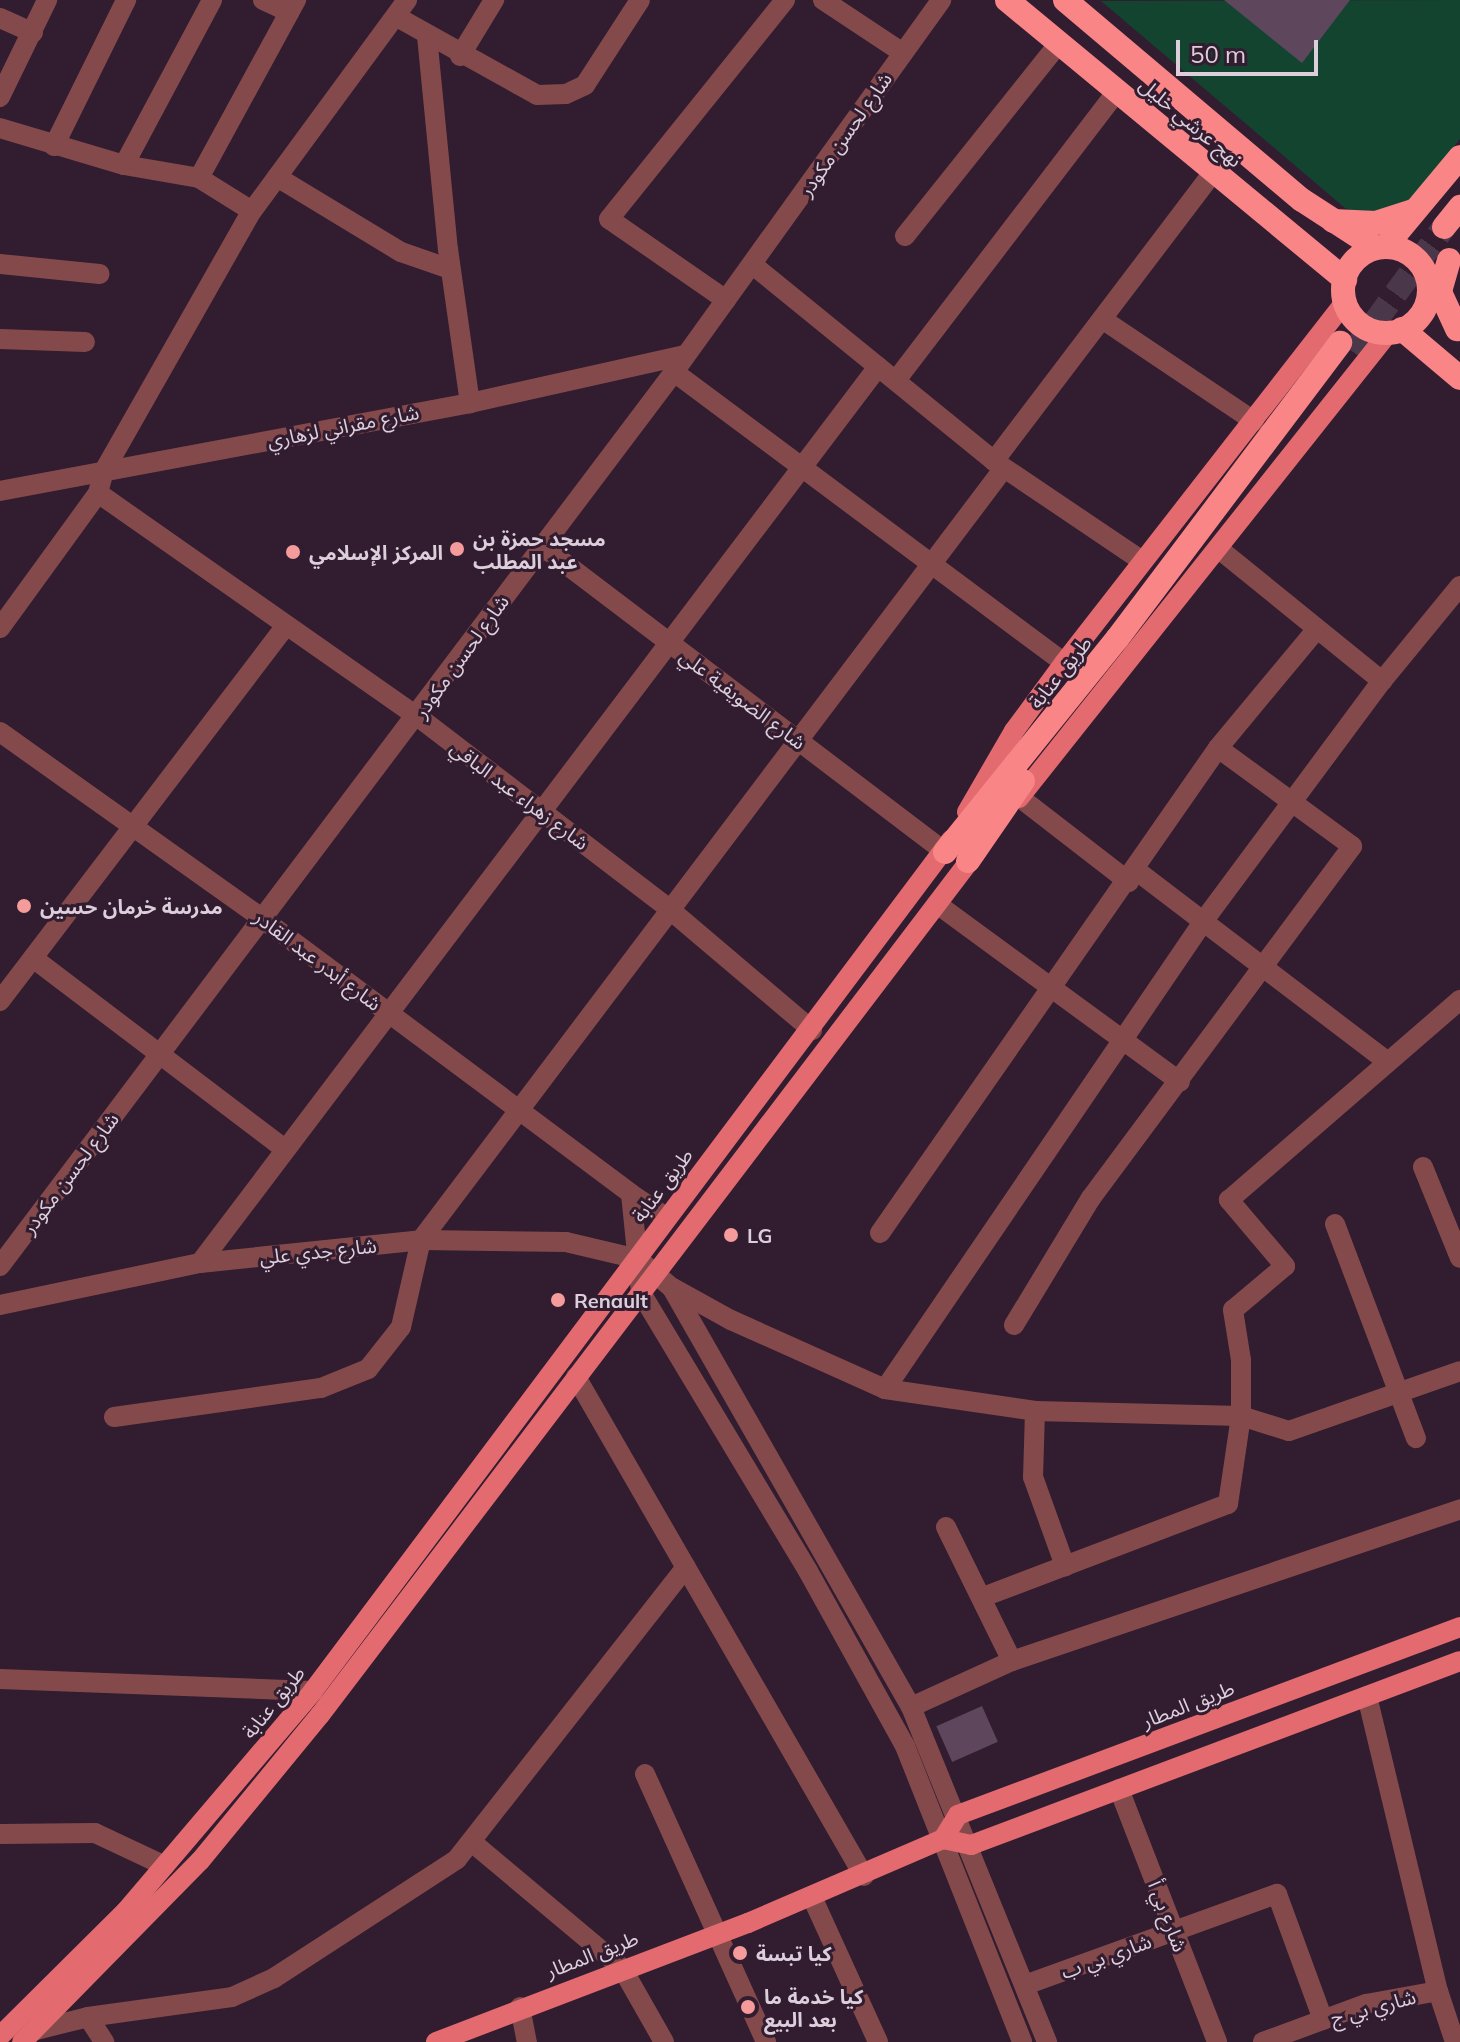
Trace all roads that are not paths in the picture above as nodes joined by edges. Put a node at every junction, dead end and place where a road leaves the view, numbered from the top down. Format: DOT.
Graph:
graph roads {
  1 [pos="47,0"];
  2 [pos="126,0"];
  3 [pos="212,0"];
  4 [pos="263,0"];
  5 [pos="494,0"];
  6 [pos="640,0"];
  7 [pos="785,0"];
  8 [pos="823,0"];
  9 [pos="941,0"];
  10 [pos="1007,0"];
  11 [pos="1071,2"];
  12 [pos="293,6"];
  13 [pos="402,8"];
  14 [pos="0,18"];
  15 [pos="33,33"];
  16 [pos="427,36"];
  17 [pos="1059,43"];
  18 [pos="903,53"];
  19 [pos="460,56"];
  20 [pos="1117,91"];
  21 [pos="0,97"];
  22 [pos="0,128"];
  23 [pos="54,146"];
  24 [pos="1460,157"];
  25 [pos="124,165"];
  26 [pos="1213,173"];
  27 [pos="277,177"];
  28 [pos="199,178"];
  29 [pos="1460,182"];
  30 [pos="1460,207"];
  31 [pos="252,211"];
  32 [pos="1329,220"];
  33 [pos="1441,232"];
  34 [pos="905,236"];
  35 [pos="1381,247"];
  36 [pos="0,264"];
  37 [pos="753,265"];
  38 [pos="450,269"];
  39 [pos="100,274"];
  40 [pos="1345,291"];
  41 [pos="1428,294"];
  42 [pos="726,300"];
  43 [pos="1102,319"];
  44 [pos="1396,331"];
  45 [pos="1458,331"];
  46 [pos="0,339"];
  47 [pos="85,342"];
  48 [pos="679,363"];
  49 [pos="878,367"];
  50 [pos="1460,378"];
  51 [pos="897,379"];
  52 [pos="470,403"];
  53 [pos="1254,421"];
  54 [pos="999,465"];
  55 [pos="800,468"];
  56 [pos="104,471"];
  57 [pos="0,491"];
  58 [pos="98,493"];
  59 [pos="542,546"];
  60 [pos="1219,549"];
  61 [pos="1142,561"];
  62 [pos="928,563"];
  63 [pos="1458,593"];
  64 [pos="286,625"];
  65 [pos="0,628"];
  66 [pos="1316,630"];
  67 [pos="672,646"];
  68 [pos="1064,663"];
  69 [pos="1382,681"];
  70 [pos="417,716"];
  71 [pos="0,732"];
  72 [pos="796,739"];
  73 [pos="1218,748"];
  74 [pos="1019,797"];
  75 [pos="1292,802"];
  76 [pos="544,812"];
  77 [pos="131,826"];
  78 [pos="945,852"];
  79 [pos="968,861"];
  80 [pos="1133,876"];
  81 [pos="937,904"];
  82 [pos="668,908"];
  83 [pos="260,917"];
  84 [pos="1205,919"];
  85 [pos="33,958"];
  86 [pos="1267,967"];
  87 [pos="1054,988"];
  88 [pos="0,1001"];
  89 [pos="1459,1003"];
  90 [pos="386,1012"];
  91 [pos="812,1030"];
  92 [pos="1120,1039"];
  93 [pos="159,1054"];
  94 [pos="1385,1060"];
  95 [pos="1180,1082"];
  96 [pos="521,1113"];
  97 [pos="285,1149"];
  98 [pos="1423,1167"];
  99 [pos="631,1194"];
  100 [pos="666,1217"];
  101 [pos="1335,1224"];
  102 [pos="880,1233"];
  103 [pos="421,1240"];
  104 [pos="1460,1258"];
  105 [pos="638,1259"];
  106 [pos="200,1263"];
  107 [pos="0,1266"];
  108 [pos="664,1280"];
  109 [pos="641,1293"];
  110 [pos="0,1305"];
  111 [pos="1014,1325"];
  112 [pos="1460,1371"];
  113 [pos="576,1377"];
  114 [pos="885,1389"];
  115 [pos="1400,1394"];
  116 [pos="1035,1411"];
  117 [pos="1241,1416"];
  118 [pos="114,1417"];
  119 [pos="1416,1438"];
  120 [pos="1460,1509"];
  121 [pos="946,1527"];
  122 [pos="1065,1566"];
  123 [pos="686,1567"];
  124 [pos="983,1597"];
  125 [pos="1460,1627"];
  126 [pos="1012,1661"];
  127 [pos="1460,1661"];
  128 [pos="0,1679"];
  129 [pos="313,1691"];
  130 [pos="1367,1696"];
  131 [pos="911,1707"];
  132 [pos="645,1774"];
  133 [pos="1119,1789"];
  134 [pos="958,1815"];
  135 [pos="0,1834"];
  136 [pos="943,1839"];
  137 [pos="473,1843"];
  138 [pos="971,1845"];
  139 [pos="165,1866"];
  140 [pos="864,1876"];
  141 [pos="812,1897"];
  142 [pos="1175,1931"];
  143 [pos="717,1934"];
  144 [pos="622,1968"];
  145 [pos="1025,1985"];
  146 [pos="1438,1991"];
  147 [pos="520,2007"];
  148 [pos="88,2017"];
  149 [pos="1323,2020"];
  150 [pos="0,2036"];
  151 [pos="29,2036"];
  152 [pos="104,2042"];
  153 [pos="436,2042"];
  154 [pos="527,2042"];
  155 [pos="664,2042"];
  156 [pos="766,2042"];
  157 [pos="878,2042"];
  158 [pos="1022,2042"];
  159 [pos="1047,2042"];
  160 [pos="1217,2042"];
  161 [pos="1263,2042"];
  162 [pos="1455,2042"];
  1 -- 15 [label="street"];
  2 -- 23 [label="street"];
  3 -- 25 [label="street"];
  4 -- 12 [label="street"];
  5 -- 19 [label="street"];
  6 -- 19 [label="street"];
  7 -- 42 [label="street"];
  8 -- 18 [label="street"];
  9 -- 18 [label="street, شارع لحسن مكودر"];
  10 -- 17 [label="highway, نهج عرشي خليل"];
  11 -- 32 [label="highway, نهج عرشي خليل"];
  12 -- 28 [label="street"];
  13 -- 16 [label="street"];
  13 -- 27 [label="street"];
  14 -- 15 [label="street"];
  15 -- 21 [label="street"];
  16 -- 19 [label="street"];
  16 -- 38 [label="street"];
  17 -- 20 [label="highway, نهج عرشي خليل"];
  17 -- 34 [label="street"];
  18 -- 37 [label="street, شارع لحسن مكودر"];
  20 -- 26 [label="highway, نهج عرشي خليل"];
  20 -- 51 [label="street"];
  22 -- 23 [label="street"];
  23 -- 25 [label="street"];
  24 -- 33 [label="highway"];
  25 -- 28 [label="street"];
  26 -- 40 [label="highway, نهج عرشي خليل"];
  26 -- 43 [label="street"];
  27 -- 31 [label="street"];
  27 -- 38 [label="street"];
  28 -- 31 [label="street"];
  29 -- 33 [label="highway"];
  30 -- 33 [label="highway"];
  31 -- 56 [label="street"];
  32 -- 33 [label="highway"];
  32 -- 35 [label="highway, نهج عرشي خليل"];
  33 -- 35 [label="highway"];
  33 -- 41 [label="highway"];
  33 -- 45 [label="highway"];
  35 -- 40 [label="highway"];
  35 -- 41 [label="highway"];
  36 -- 39 [label="street"];
  37 -- 42 [label="street, شارع لحسن مكودر"];
  37 -- 49 [label="street"];
  38 -- 52 [label="street"];
  40 -- 44 [label="highway"];
  40 -- 53 [label="main road"];
  41 -- 44 [label="highway"];
  41 -- 45 [label="highway"];
  42 -- 48 [label="street, شارع لحسن مكودر"];
  43 -- 53 [label="street"];
  43 -- 54 [label="street"];
  44 -- 50 [label="highway"];
  44 -- 60 [label="main road"];
  46 -- 47 [label="street"];
  48 -- 52 [label="street, شارع مقراني لزهاري"];
  48 -- 55 [label="street"];
  48 -- 59 [label="street, شارع لحسن مكودر"];
  49 -- 51 [label="street"];
  49 -- 55 [label="street"];
  51 -- 54 [label="street"];
  52 -- 56 [label="street, شارع مقراني لزهاري"];
  53 -- 61 [label="main road"];
  54 -- 61 [label="street"];
  54 -- 62 [label="street"];
  55 -- 62 [label="street"];
  55 -- 67 [label="street"];
  56 -- 57 [label="street, شارع مقراني لزهاري"];
  56 -- 58 [label="street"];
  58 -- 64 [label="street, شارع زهراء عبد الباقي"];
  58 -- 65 [label="street"];
  59 -- 67 [label="street, شارع الضويفية علي"];
  59 -- 70 [label="street, شارع لحسن مكودر"];
  60 -- 66 [label="street"];
  60 -- 74 [label="main road"];
  61 -- 68 [label="main road"];
  62 -- 68 [label="street"];
  62 -- 72 [label="street"];
  63 -- 69 [label="street"];
  64 -- 70 [label="street, شارع زهراء عبد الباقي"];
  64 -- 77 [label="street"];
  66 -- 69 [label="street"];
  66 -- 73 [label="street"];
  67 -- 72 [label="street, شارع الضويفية علي"];
  67 -- 76 [label="street"];
  68 -- 78 [label="main road"];
  69 -- 75 [label="street"];
  70 -- 76 [label="street, شارع زهراء عبد الباقي"];
  70 -- 83 [label="street, شارع لحسن مكودر"];
  71 -- 77 [label="street, شارع أبدر عبد القادر"];
  72 -- 78 [label="street, شارع الضويفية علي"];
  72 -- 82 [label="street"];
  73 -- 75 [label="street"];
  73 -- 80 [label="street"];
  74 -- 79 [label="main road"];
  74 -- 80 [label="street"];
  75 -- 84 [label="street"];
  75 -- 86 [label="street"];
  76 -- 82 [label="street, شارع زهراء عبد الباقي"];
  76 -- 90 [label="street"];
  77 -- 83 [label="street, شارع أبدر عبد القادر"];
  77 -- 85 [label="street"];
  78 -- 79 [label="highway, طريق عنابة"];
  78 -- 91 [label="main road, طريق عنابة"];
  79 -- 81 [label="main road, طريق عنابة"];
  80 -- 84 [label="street"];
  80 -- 87 [label="street"];
  81 -- 87 [label="street"];
  81 -- 108 [label="main road, طريق عنابة"];
  82 -- 91 [label="street, شارع زهراء عبد الباقي"];
  82 -- 96 [label="street"];
  83 -- 90 [label="street, شارع أبدر عبد القادر"];
  83 -- 93 [label="street, شارع لحسن مكودر"];
  84 -- 86 [label="street"];
  84 -- 92 [label="street"];
  85 -- 88 [label="street"];
  85 -- 93 [label="street"];
  86 -- 94 [label="street"];
  86 -- 95 [label="street"];
  87 -- 92 [label="street"];
  87 -- 102 [label="street"];
  89 -- 94 [label="street"];
  90 -- 96 [label="street, شارع أبدر عبد القادر"];
  90 -- 97 [label="street"];
  91 -- 100 [label="main road, طريق عنابة"];
  92 -- 95 [label="street"];
  92 -- 114 [label="street"];
  93 -- 97 [label="street"];
  93 -- 107 [label="street, شارع لحسن مكودر"];
  94 -- 117 [label="street"];
  95 -- 111 [label="street"];
  96 -- 99 [label="street, شارع أبدر عبد القادر"];
  96 -- 103 [label="street"];
  97 -- 106 [label="street"];
  98 -- 104 [label="street"];
  99 -- 100 [label="street, شارع أبدر عبد القادر"];
  99 -- 105 [label="street"];
  100 -- 105 [label="main road, طريق عنابة"];
  101 -- 115 [label="street"];
  103 -- 105 [label="street, شارع جدي علي"];
  103 -- 106 [label="street, شارع جدي علي"];
  103 -- 118 [label="street"];
  105 -- 108 [label="street"];
  105 -- 109 [label="street"];
  105 -- 129 [label="main road, طريق عنابة"];
  106 -- 110 [label="street, شارع جدي علي"];
  108 -- 109 [label="main road, طريق عنابة"];
  108 -- 114 [label="street"];
  108 -- 131 [label="street"];
  109 -- 113 [label="main road, طريق عنابة"];
  109 -- 136 [label="street"];
  112 -- 115 [label="street"];
  113 -- 123 [label="street"];
  113 -- 151 [label="main road, طريق عنابة"];
  114 -- 116 [label="street"];
  115 -- 117 [label="street"];
  115 -- 119 [label="street"];
  116 -- 117 [label="street"];
  116 -- 122 [label="street"];
  117 -- 122 [label="street"];
  120 -- 126 [label="street"];
  121 -- 124 [label="street"];
  122 -- 124 [label="street"];
  123 -- 137 [label="street"];
  123 -- 140 [label="street"];
  124 -- 126 [label="street"];
  125 -- 134 [label="main road, طريق المطار"];
  126 -- 131 [label="street"];
  127 -- 130 [label="main road"];
  128 -- 129 [label="street"];
  129 -- 139 [label="main road, طريق عنابة"];
  130 -- 133 [label="main road"];
  130 -- 146 [label="street"];
  131 -- 134 [label="street"];
  132 -- 143 [label="street"];
  133 -- 138 [label="main road"];
  133 -- 142 [label="street, شارع بي أ"];
  134 -- 136 [label="main road"];
  134 -- 138 [label="street"];
  135 -- 139 [label="street"];
  136 -- 138 [label="main road"];
  136 -- 140 [label="main road, طريق المطار"];
  136 -- 158 [label="street"];
  137 -- 144 [label="street"];
  137 -- 148 [label="street"];
  138 -- 145 [label="street"];
  139 -- 150 [label="main road, طريق عنابة"];
  140 -- 141 [label="main road, طريق المطار"];
  141 -- 143 [label="main road, طريق المطار"];
  141 -- 157 [label="street"];
  142 -- 145 [label="street, شاري بي ب"];
  142 -- 149 [label="street, شاري بي ب"];
  142 -- 160 [label="street, شارع بي أ"];
  143 -- 144 [label="main road, طريق المطار"];
  143 -- 156 [label="street"];
  144 -- 147 [label="main road, طريق المطار"];
  144 -- 155 [label="street"];
  145 -- 159 [label="street"];
  146 -- 149 [label="street, شاري بي ج"];
  146 -- 162 [label="street"];
  147 -- 153 [label="main road, طريق المطار"];
  147 -- 154 [label="street"];
  148 -- 151 [label="street"];
  148 -- 152 [label="street"];
  149 -- 161 [label="street, شاري بي ج"];
}
